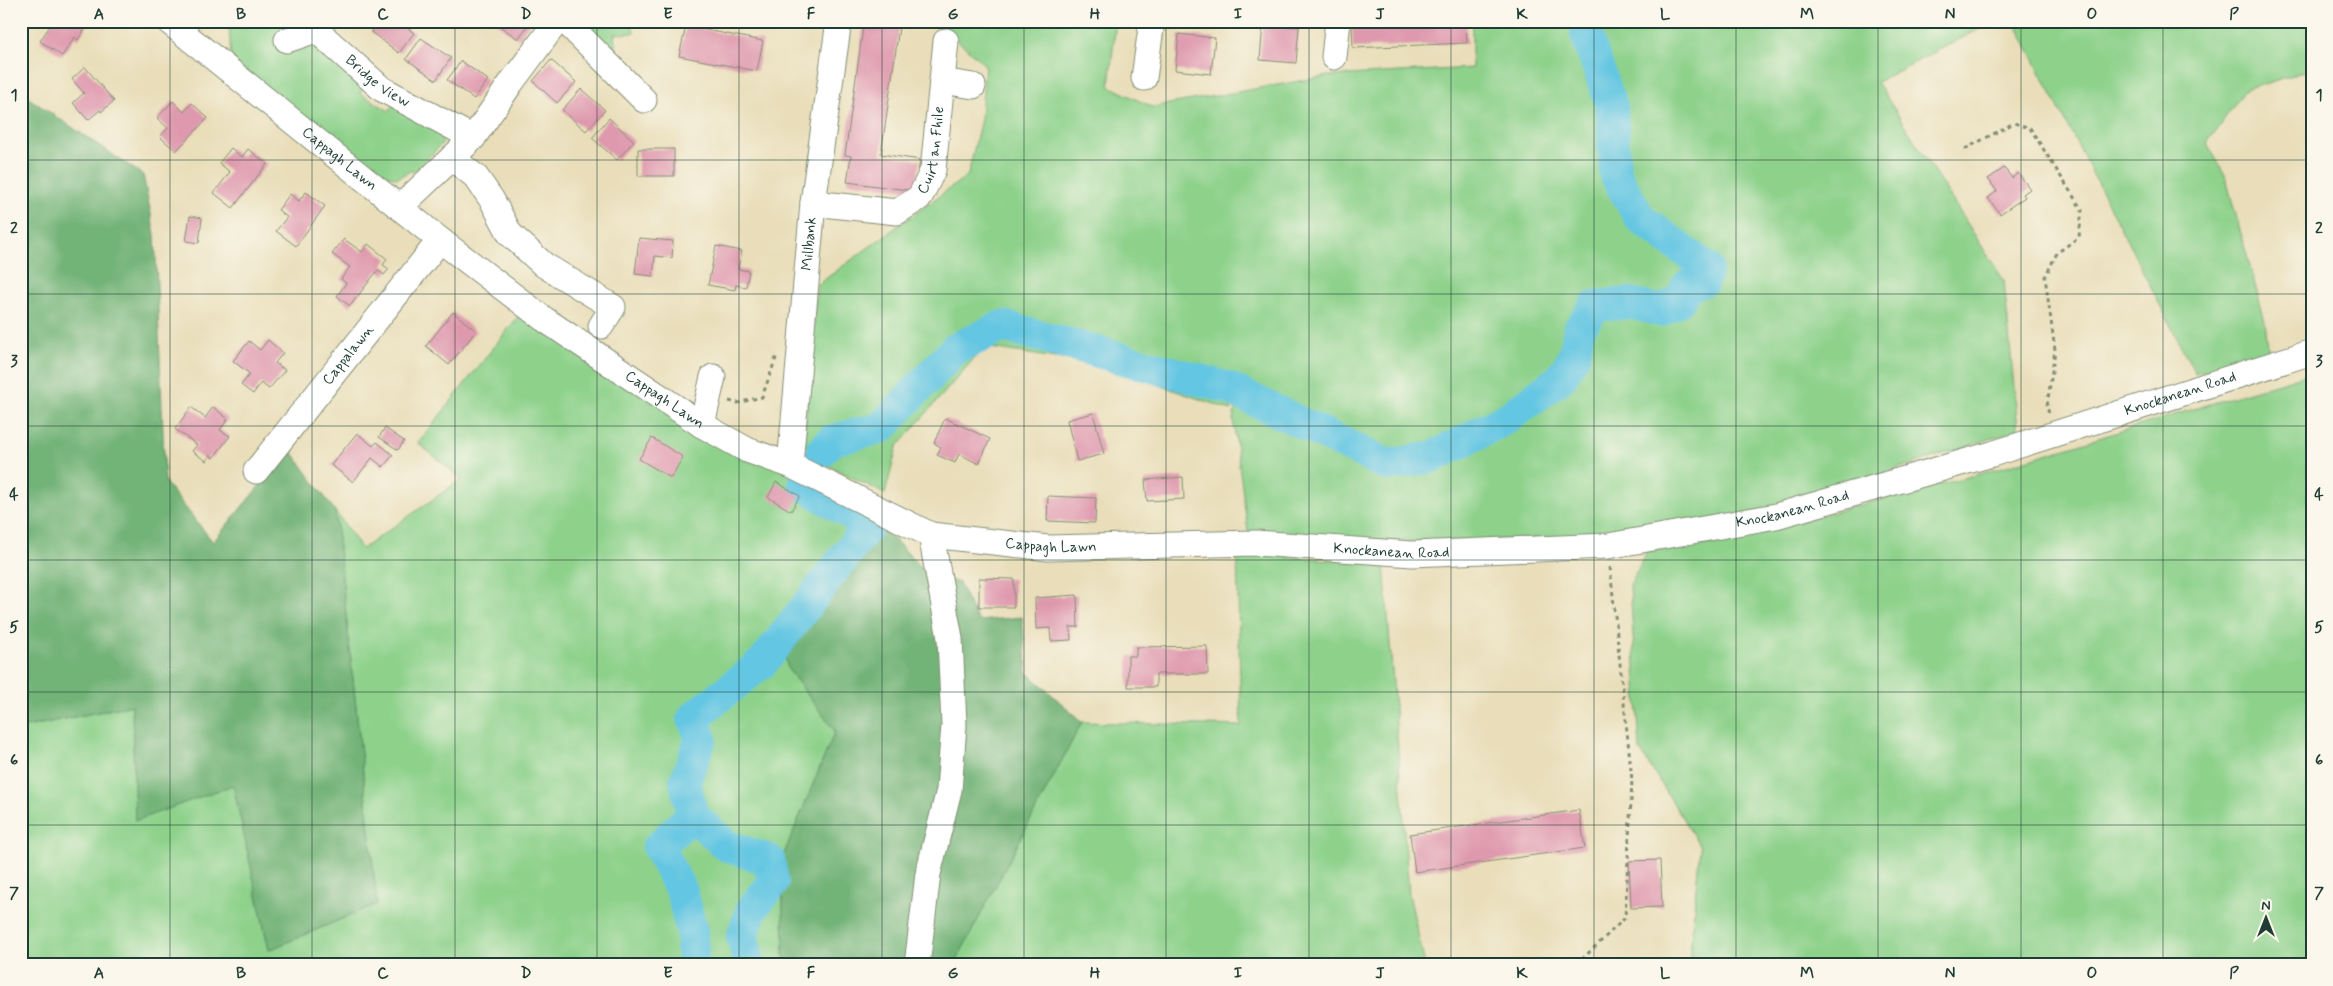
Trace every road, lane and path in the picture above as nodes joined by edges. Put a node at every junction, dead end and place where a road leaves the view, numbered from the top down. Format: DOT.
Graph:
graph roads {
  1 [pos="168,21"];
  2 [pos="557,21"];
  3 [pos="565,21"];
  4 [pos="838,21"];
  5 [pos="1152,21"];
  6 [pos="1338,21"];
  7 [pos="288,40"];
  8 [pos="946,41"];
  9 [pos="1334,57"];
  10 [pos="1144,78"];
  11 [pos="942,81"];
  12 [pos="973,86"];
  13 [pos="644,100"];
  14 [pos="473,138"];
  15 [pos="1965,149"];
  16 [pos="452,158"];
  17 [pos="813,203"];
  18 [pos="400,207"];
  19 [pos="440,240"];
  20 [pos="601,326"];
  21 [pos="2312,352"];
  22 [pos="713,377"];
  23 [pos="702,425"];
  24 [pos="2052,434"];
  25 [pos="790,465"];
  26 [pos="256,471"];
  27 [pos="931,535"];
  28 [pos="1256,543"];
  29 [pos="1608,546"];
  30 [pos="917,965"];
  31 [pos="1576,965"];
  1 -- 18 [label="street, Cappagh Lawn"];
  2 -- 14 [label="street"];
  3 -- 13 [label="street"];
  4 -- 17 [label="street, Millbank"];
  5 -- 10 [label="street"];
  6 -- 9 [label="street"];
  7 -- 14 [label="street, Bridge View"];
  8 -- 11 [label="street, Cuirt an Fhile"];
  11 -- 12 [label="street"];
  11 -- 17 [label="street, Cuirt an Fhile"];
  14 -- 16 [label="street"];
  15 -- 24 [label="path"];
  16 -- 18 [label="street"];
  16 -- 20 [label="street"];
  17 -- 25 [label="street, Millbank"];
  18 -- 19 [label="street, Cappagh Lawn"];
  19 -- 23 [label="street, Cappagh Lawn"];
  19 -- 26 [label="street, Cappalawn"];
  21 -- 24 [label="street, Knockanean Road"];
  22 -- 23 [label="street"];
  23 -- 25 [label="street, Cappagh Lawn"];
  24 -- 29 [label="street, Knockanean Road"];
  25 -- 27 [label="street, Cappagh Lawn"];
  27 -- 28 [label="street, Cappagh Lawn"];
  27 -- 30 [label="street"];
  28 -- 29 [label="street, Knockanean Road"];
  29 -- 31 [label="path"];
}
